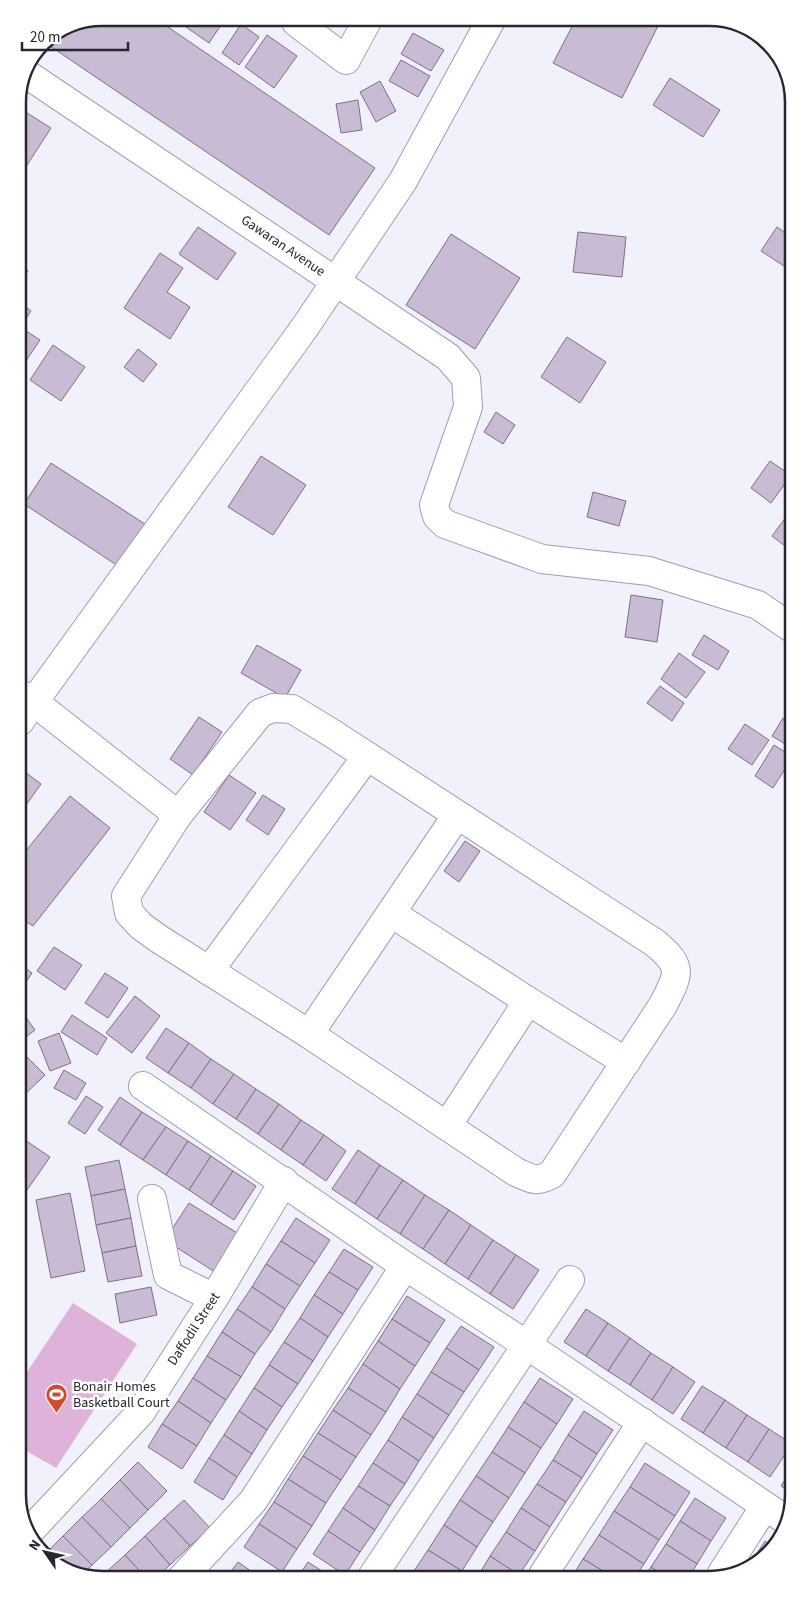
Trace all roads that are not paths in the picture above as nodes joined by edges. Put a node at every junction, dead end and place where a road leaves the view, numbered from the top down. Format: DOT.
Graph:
graph roads {
  1 [pos="301,26"];
  2 [pos="364,26"];
  3 [pos="488,26"];
  4 [pos="31,77"];
  5 [pos="336,281"];
  6 [pos="785,624"];
  7 [pos="26,705"];
  8 [pos="26,707"];
  9 [pos="367,756"];
  10 [pos="178,815"];
  11 [pos="457,815"];
  12 [pos="391,913"];
  13 [pos="209,971"];
  14 [pos="528,1001"];
  15 [pos="309,1034"];
  16 [pos="626,1062"];
  17 [pos="143,1086"];
  18 [pos="446,1126"];
  19 [pos="284,1181"];
  20 [pos="152,1199"];
  21 [pos="405,1266"];
  22 [pos="570,1280"];
  23 [pos="214,1298"];
  24 [pos="527,1345"];
  25 [pos="642,1422"];
  26 [pos="776,1513"];
  27 [pos="33,1527"];
  28 [pos="726,1568"];
  29 [pos="188,1571"];
  30 [pos="376,1571"];
  31 [pos="546,1571"];
  1 -- 2 [label="street"];
  3 -- 5 [label="street, Gawaran Avenue"];
  4 -- 5 [label="street, Gawaran Avenue"];
  5 -- 6 [label="street"];
  5 -- 7 [label="street"];
  8 -- 10 [label="street"];
  9 -- 10 [label="street"];
  9 -- 11 [label="street"];
  9 -- 13 [label="street"];
  10 -- 13 [label="street"];
  11 -- 12 [label="street"];
  11 -- 16 [label="street"];
  12 -- 14 [label="street"];
  12 -- 15 [label="street"];
  13 -- 15 [label="street"];
  14 -- 16 [label="street"];
  14 -- 18 [label="street"];
  15 -- 18 [label="street"];
  16 -- 18 [label="street"];
  17 -- 19 [label="street"];
  19 -- 21 [label="street"];
  19 -- 23 [label="street, Daffodil Street"];
  20 -- 23 [label="street"];
  21 -- 24 [label="street"];
  21 -- 29 [label="street"];
  22 -- 24 [label="street"];
  23 -- 27 [label="street, Daffodil Street"];
  24 -- 25 [label="street"];
  24 -- 30 [label="street"];
  25 -- 26 [label="street"];
  25 -- 31 [label="street"];
  26 -- 28 [label="street"];
}
